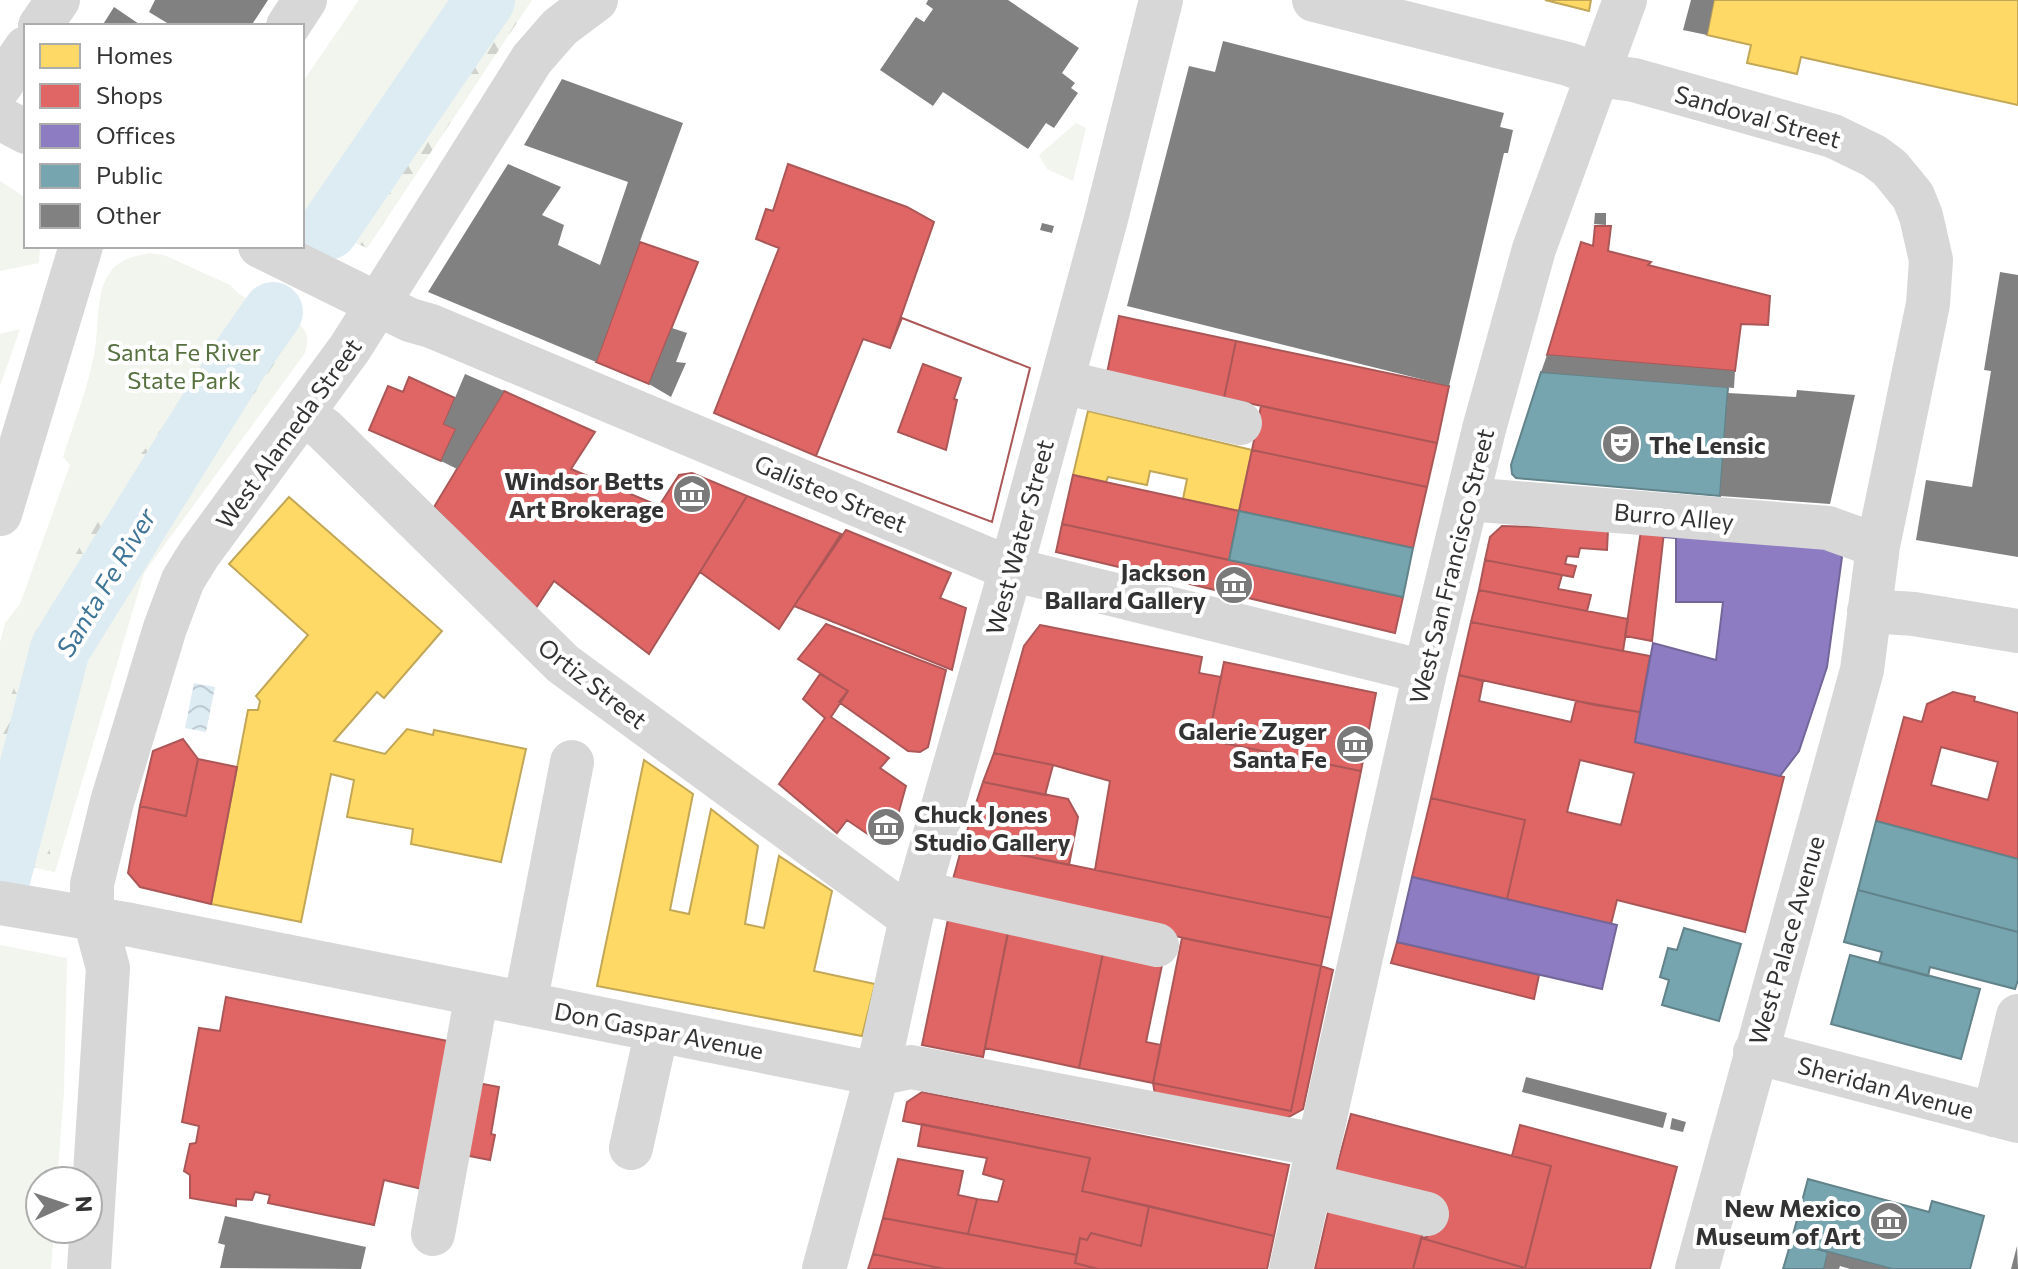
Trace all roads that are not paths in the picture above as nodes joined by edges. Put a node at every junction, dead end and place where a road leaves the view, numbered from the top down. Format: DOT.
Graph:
graph roads {
  1 [pos="58,0"];
  2 [pos="305,0"];
  3 [pos="596,0"];
  4 [pos="1161,0"];
  5 [pos="1314,0"];
  6 [pos="1625,0"];
  7 [pos="41,24"];
  8 [pos="289,24"];
  9 [pos="24,51"];
  10 [pos="1599,75"];
  11 [pos="0,86"];
  12 [pos="0,118"];
  13 [pos="24,131"];
  14 [pos="80,248"];
  15 [pos="266,249"];
  16 [pos="379,306"];
  17 [pos="1062,382"];
  18 [pos="304,414"];
  19 [pos="1240,423"];
  20 [pos="13,427"];
  21 [pos="1467,499"];
  22 [pos="0,514"];
  23 [pos="1878,546"];
  24 [pos="1011,569"];
  25 [pos="1869,611"];
  26 [pos="2018,631"];
  27 [pos="1425,672"];
  28 [pos="572,762"];
  29 [pos="0,903"];
  30 [pos="914,905"];
  31 [pos="95,920"];
  32 [pos="1157,945"];
  33 [pos="477,994"];
  34 [pos="525,1004"];
  35 [pos="2018,1016"];
  36 [pos="657,1030"];
  37 [pos="1755,1052"];
  38 [pos="877,1074"];
  39 [pos="2006,1118"];
  40 [pos="1317,1145"];
  41 [pos="631,1148"];
  42 [pos="1328,1190"];
  43 [pos="1427,1214"];
  44 [pos="433,1234"];
  45 [pos="89,1269"];
  46 [pos="824,1269"];
  47 [pos="1291,1269"];
  48 [pos="1697,1269"];
  1 -- 7 [label="street"];
  2 -- 8 [label="street"];
  3 -- 16 [label="street, West Alameda Street"];
  4 -- 17 [label="street, West Water Street"];
  5 -- 10 [label="street, Sandoval Street"];
  6 -- 10 [label="street, West San Francisco Street"];
  9 -- 11 [label="street"];
  10 -- 21 [label="street, West San Francisco Street"];
  10 -- 23 [label="street, Sandoval Street"];
  12 -- 13 [label="street"];
  14 -- 20 [label="street"];
  15 -- 16 [label="street, Galisteo Street"];
  16 -- 18 [label="street, West Alameda Street"];
  16 -- 24 [label="street, Galisteo Street"];
  17 -- 19 [label="street"];
  17 -- 24 [label="street, West Water Street"];
  18 -- 30 [label="street, Ortiz Street"];
  18 -- 31 [label="street, West Alameda Street"];
  20 -- 22 [label="street"];
  21 -- 23 [label="street, Burro Alley"];
  21 -- 27 [label="street, West San Francisco Street"];
  23 -- 25 [label="street, Sandoval Street"];
  24 -- 27 [label="street, Galisteo Street"];
  24 -- 30 [label="street, West Water Street"];
  25 -- 26 [label="street"];
  25 -- 37 [label="street, West Palace Avenue"];
  27 -- 40 [label="street, West San Francisco Street"];
  28 -- 34 [label="street"];
  29 -- 31 [label="street, Don Gaspar Avenue"];
  30 -- 32 [label="street"];
  30 -- 38 [label="street, West Water Street"];
  31 -- 33 [label="street, Don Gaspar Avenue"];
  31 -- 45 [label="street, West Alameda Street"];
  33 -- 34 [label="street, Don Gaspar Avenue"];
  33 -- 44 [label="street"];
  34 -- 36 [label="street, Don Gaspar Avenue"];
  35 -- 39 [label="street"];
  36 -- 38 [label="street, Don Gaspar Avenue"];
  36 -- 41 [label="street"];
  37 -- 39 [label="street, Sheridan Avenue"];
  37 -- 48 [label="street, West Palace Avenue"];
  38 -- 40 [label="street, Don Gaspar Avenue"];
  38 -- 46 [label="street, West Water Street"];
  40 -- 47 [label="street, West San Francisco Street"];
  42 -- 43 [label="street"];
}
